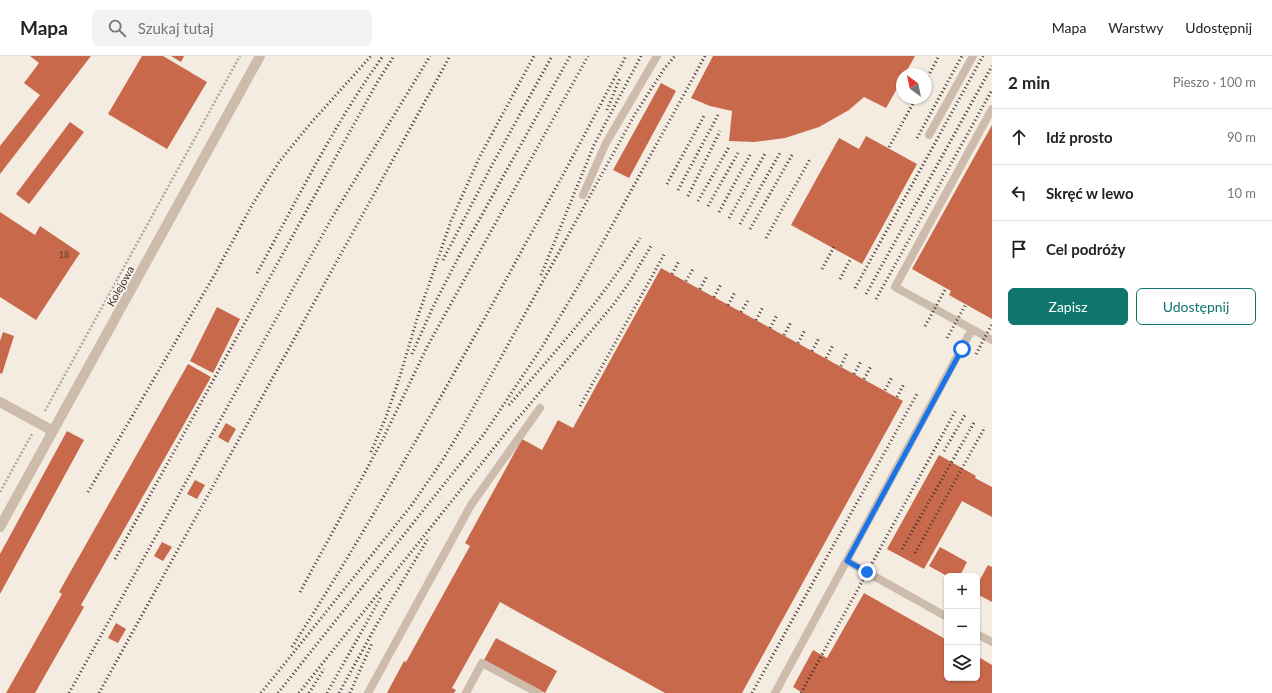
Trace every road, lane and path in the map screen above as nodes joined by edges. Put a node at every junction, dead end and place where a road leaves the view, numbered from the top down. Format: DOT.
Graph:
graph roads {
  1 [pos="240,56"];
  2 [pos="260,56"];
  3 [pos="657,56"];
  4 [pos="973,56"];
  5 [pos="992,109"];
  6 [pos="930,135"];
  7 [pos="582,195"];
  8 [pos="972,329"];
  9 [pos="992,340"];
  10 [pos="0,402"];
  11 [pos="540,408"];
  12 [pos="43,413"];
  13 [pos="53,431"];
  14 [pos="32,434"];
  15 [pos="0,492"];
  16 [pos="0,527"];
  17 [pos="847,561"];
  18 [pos="944,615"];
  19 [pos="980,636"];
  20 [pos="992,642"];
  21 [pos="368,693"];
  22 [pos="466,693"];
  23 [pos="538,693"];
  24 [pos="775,693"];
  1 -- 12 [label="path"];
  2 -- 13 [label="street, Kolejowa"];
  3 -- 7 [label="lane"];
  4 -- 6 [label="lane"];
  5 -- 8 [label="lane"];
  8 -- 9 [label="lane"];
  8 -- 17 [label="lane"];
  10 -- 13 [label="street"];
  11 -- 21 [label="lane"];
  13 -- 16 [label="street, Kolejowa"];
  14 -- 15 [label="path"];
  17 -- 18 [label="lane"];
  17 -- 24 [label="lane"];
  19 -- 20 [label="lane"];
  22 -- 23 [label="lane"];
}
